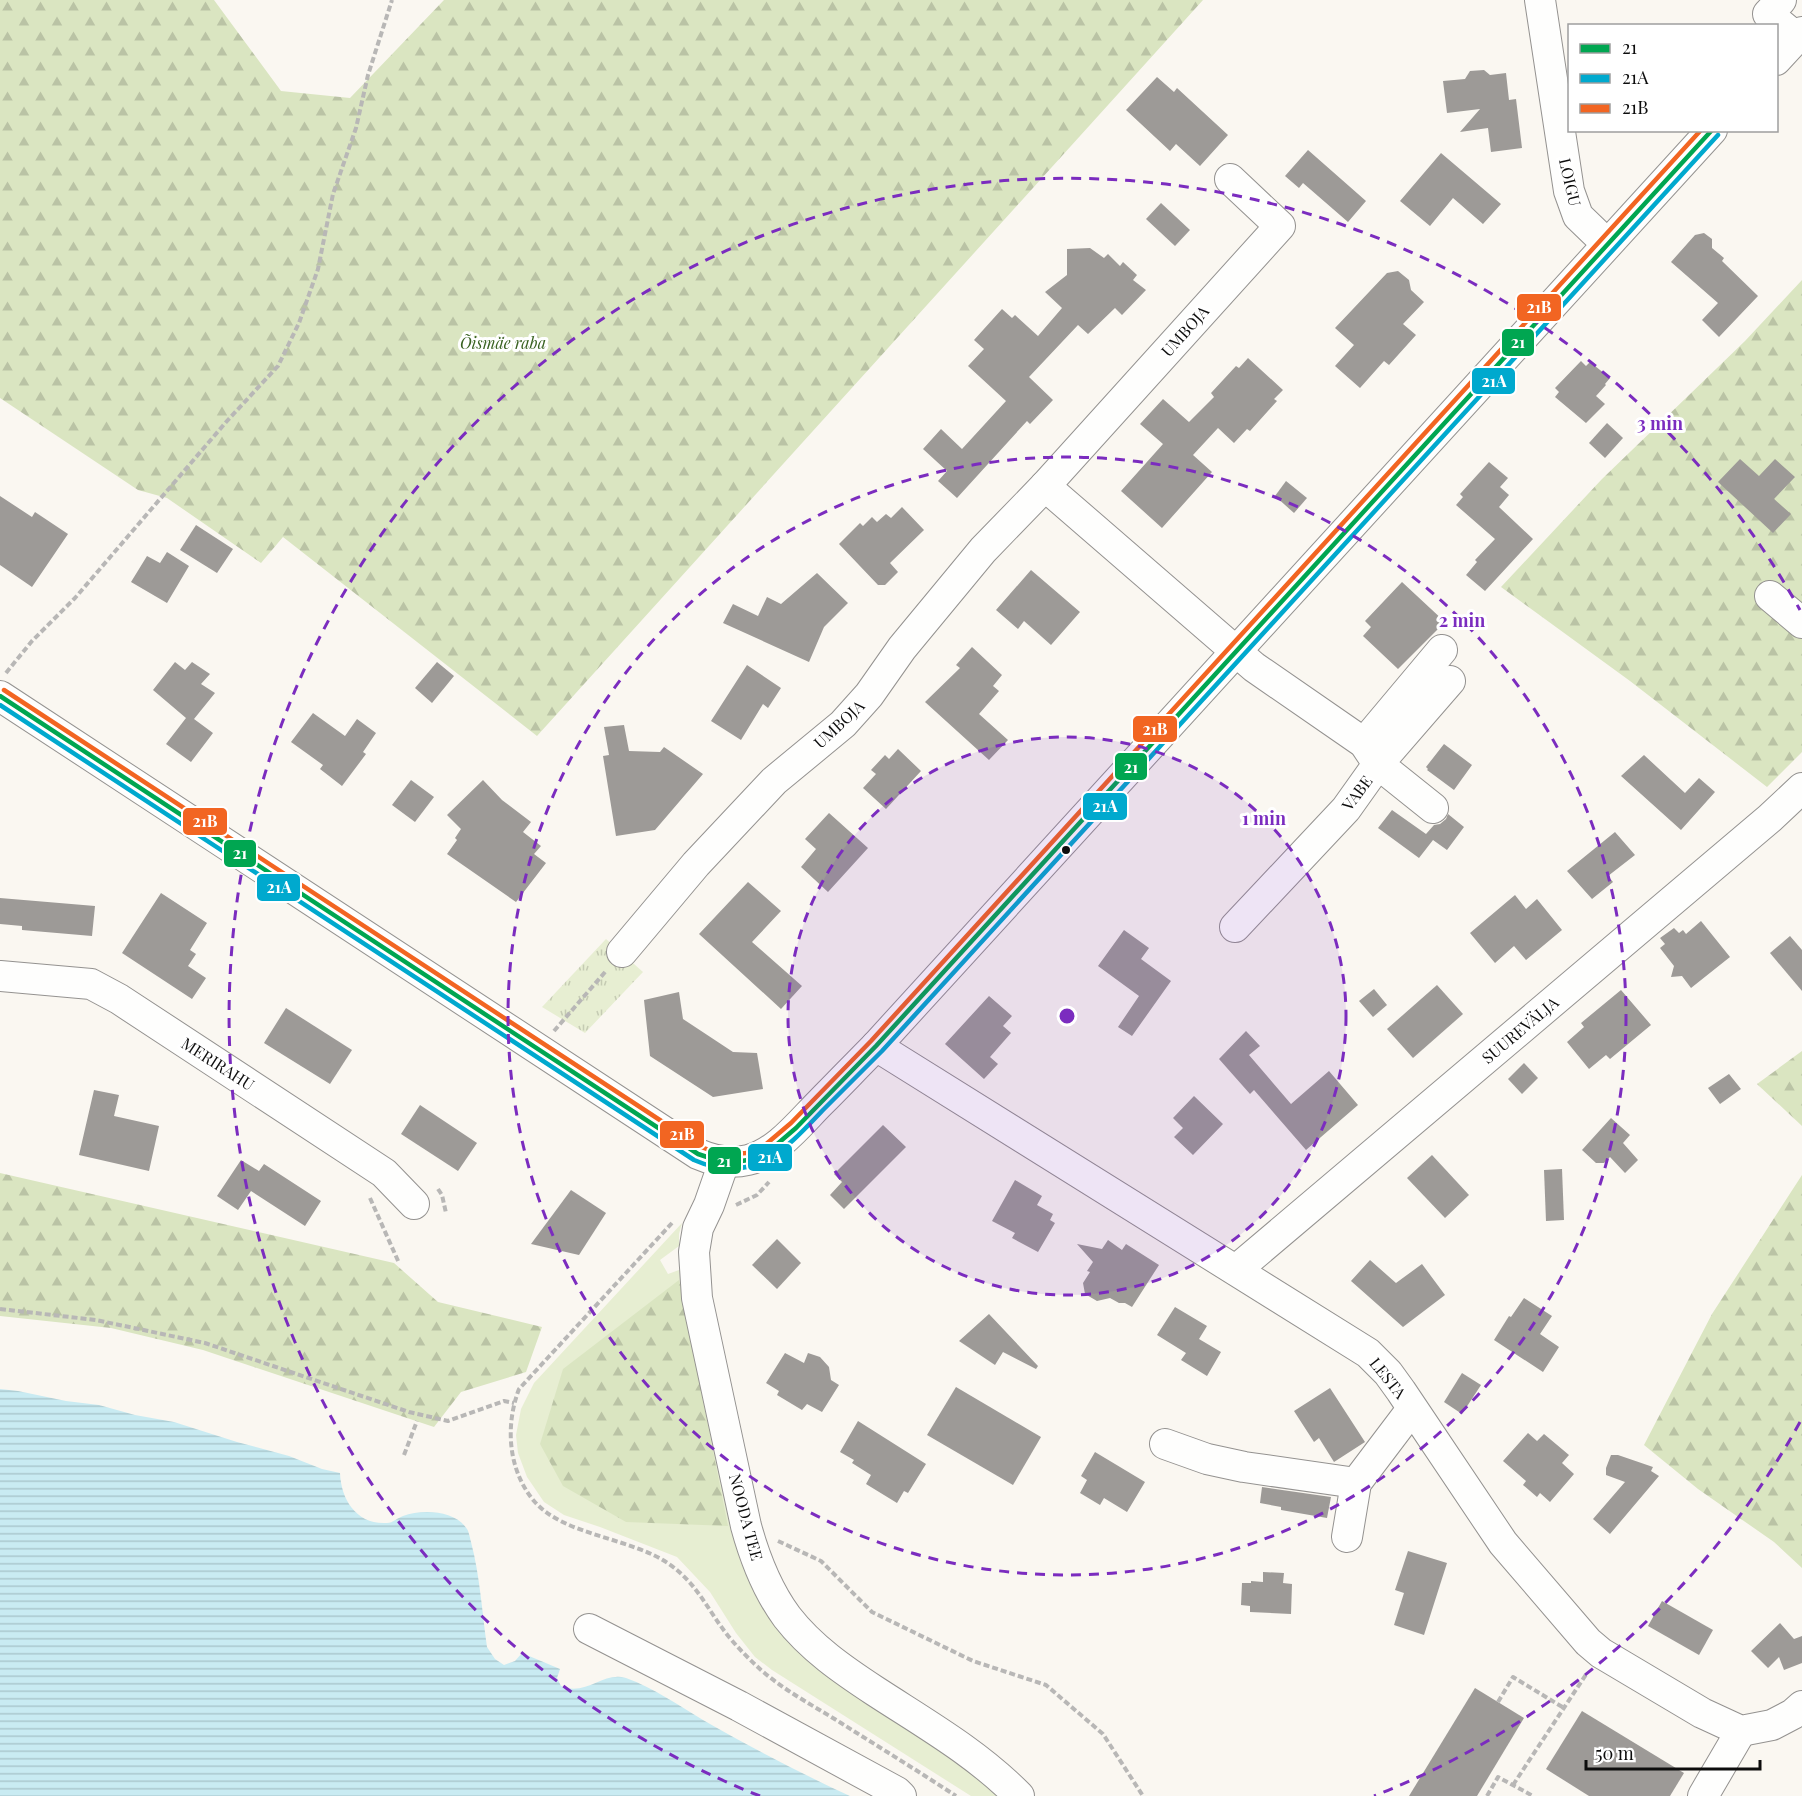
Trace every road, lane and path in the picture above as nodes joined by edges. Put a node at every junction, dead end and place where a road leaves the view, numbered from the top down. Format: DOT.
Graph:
graph roads {
  1 [pos="392,0"];
  2 [pos="1540,0"];
  3 [pos="1781,0"];
  4 [pos="1799,35"];
  5 [pos="1778,58"];
  6 [pos="1710,132"];
  7 [pos="1230,180"];
  8 [pos="1607,244"];
  9 [pos="1045,486"];
  10 [pos="1770,596"];
  11 [pos="1802,623"];
  12 [pos="1442,650"];
  13 [pos="1236,652"];
  14 [pos="0,681"];
  15 [pos="1450,681"];
  16 [pos="0,696"];
  17 [pos="1371,754"];
  18 [pos="1802,788"];
  19 [pos="1433,808"];
  20 [pos="1235,927"];
  21 [pos="622,952"];
  22 [pos="0,976"];
  23 [pos="559,1024"];
  24 [pos="876,1046"];
  25 [pos="724,1162"];
  26 [pos="367,1192"];
  27 [pos="414,1204"];
  28 [pos="678,1217"];
  29 [pos="399,1263"];
  30 [pos="1236,1270"];
  31 [pos="0,1309"];
  32 [pos="514,1403"];
  33 [pos="1412,1409"];
  34 [pos="417,1421"];
  35 [pos="1165,1444"];
  36 [pos="404,1455"];
  37 [pos="1356,1484"];
  38 [pos="746,1526"];
  39 [pos="1347,1538"];
  40 [pos="590,1629"];
  41 [pos="1601,1653"];
  42 [pos="1498,1702"];
  43 [pos="1802,1706"];
  44 [pos="1564,1708"];
  45 [pos="1741,1731"];
  46 [pos="1513,1785"];
  47 [pos="901,1796"];
  48 [pos="956,1796"];
  49 [pos="1018,1796"];
  50 [pos="1143,1796"];
  51 [pos="1486,1796"];
  52 [pos="1533,1796"];
  53 [pos="1703,1796"];
  1 -- 14 [label="path"];
  2 -- 8 [label="street, LOIGU"];
  3 -- 4 [label="street"];
  4 -- 5 [label="street"];
  6 -- 8 [label="street"];
  7 -- 9 [label="street, UMBOJA"];
  8 -- 13 [label="street"];
  9 -- 13 [label="street"];
  9 -- 21 [label="street, UMBOJA"];
  10 -- 11 [label="street"];
  12 -- 17 [label="street"];
  13 -- 17 [label="street"];
  13 -- 24 [label="street"];
  15 -- 17 [label="street"];
  16 -- 25 [label="street"];
  17 -- 19 [label="street"];
  17 -- 20 [label="street, VABE"];
  18 -- 30 [label="street, SUUREVÄLJA"];
  21 -- 23 [label="path"];
  22 -- 27 [label="street, MERIRAHU"];
  24 -- 25 [label="street"];
  24 -- 30 [label="street, LESTA"];
  25 -- 38 [label="street, NOODA TEE"];
  26 -- 29 [label="path"];
  28 -- 32 [label="path"];
  30 -- 33 [label="street, LESTA"];
  31 -- 32 [label="path"];
  32 -- 48 [label="path"];
  33 -- 37 [label="street"];
  33 -- 41 [label="street, LESTA"];
  34 -- 36 [label="path"];
  35 -- 37 [label="street"];
  37 -- 39 [label="street"];
  38 -- 49 [label="street, NOODA TEE"];
  38 -- 50 [label="path"];
  40 -- 47 [label="street"];
  41 -- 44 [label="path"];
  41 -- 45 [label="street, LESTA"];
  42 -- 44 [label="path"];
  43 -- 45 [label="street"];
  44 -- 46 [label="path"];
  45 -- 53 [label="street"];
  46 -- 51 [label="path"];
  46 -- 52 [label="path"];
}
